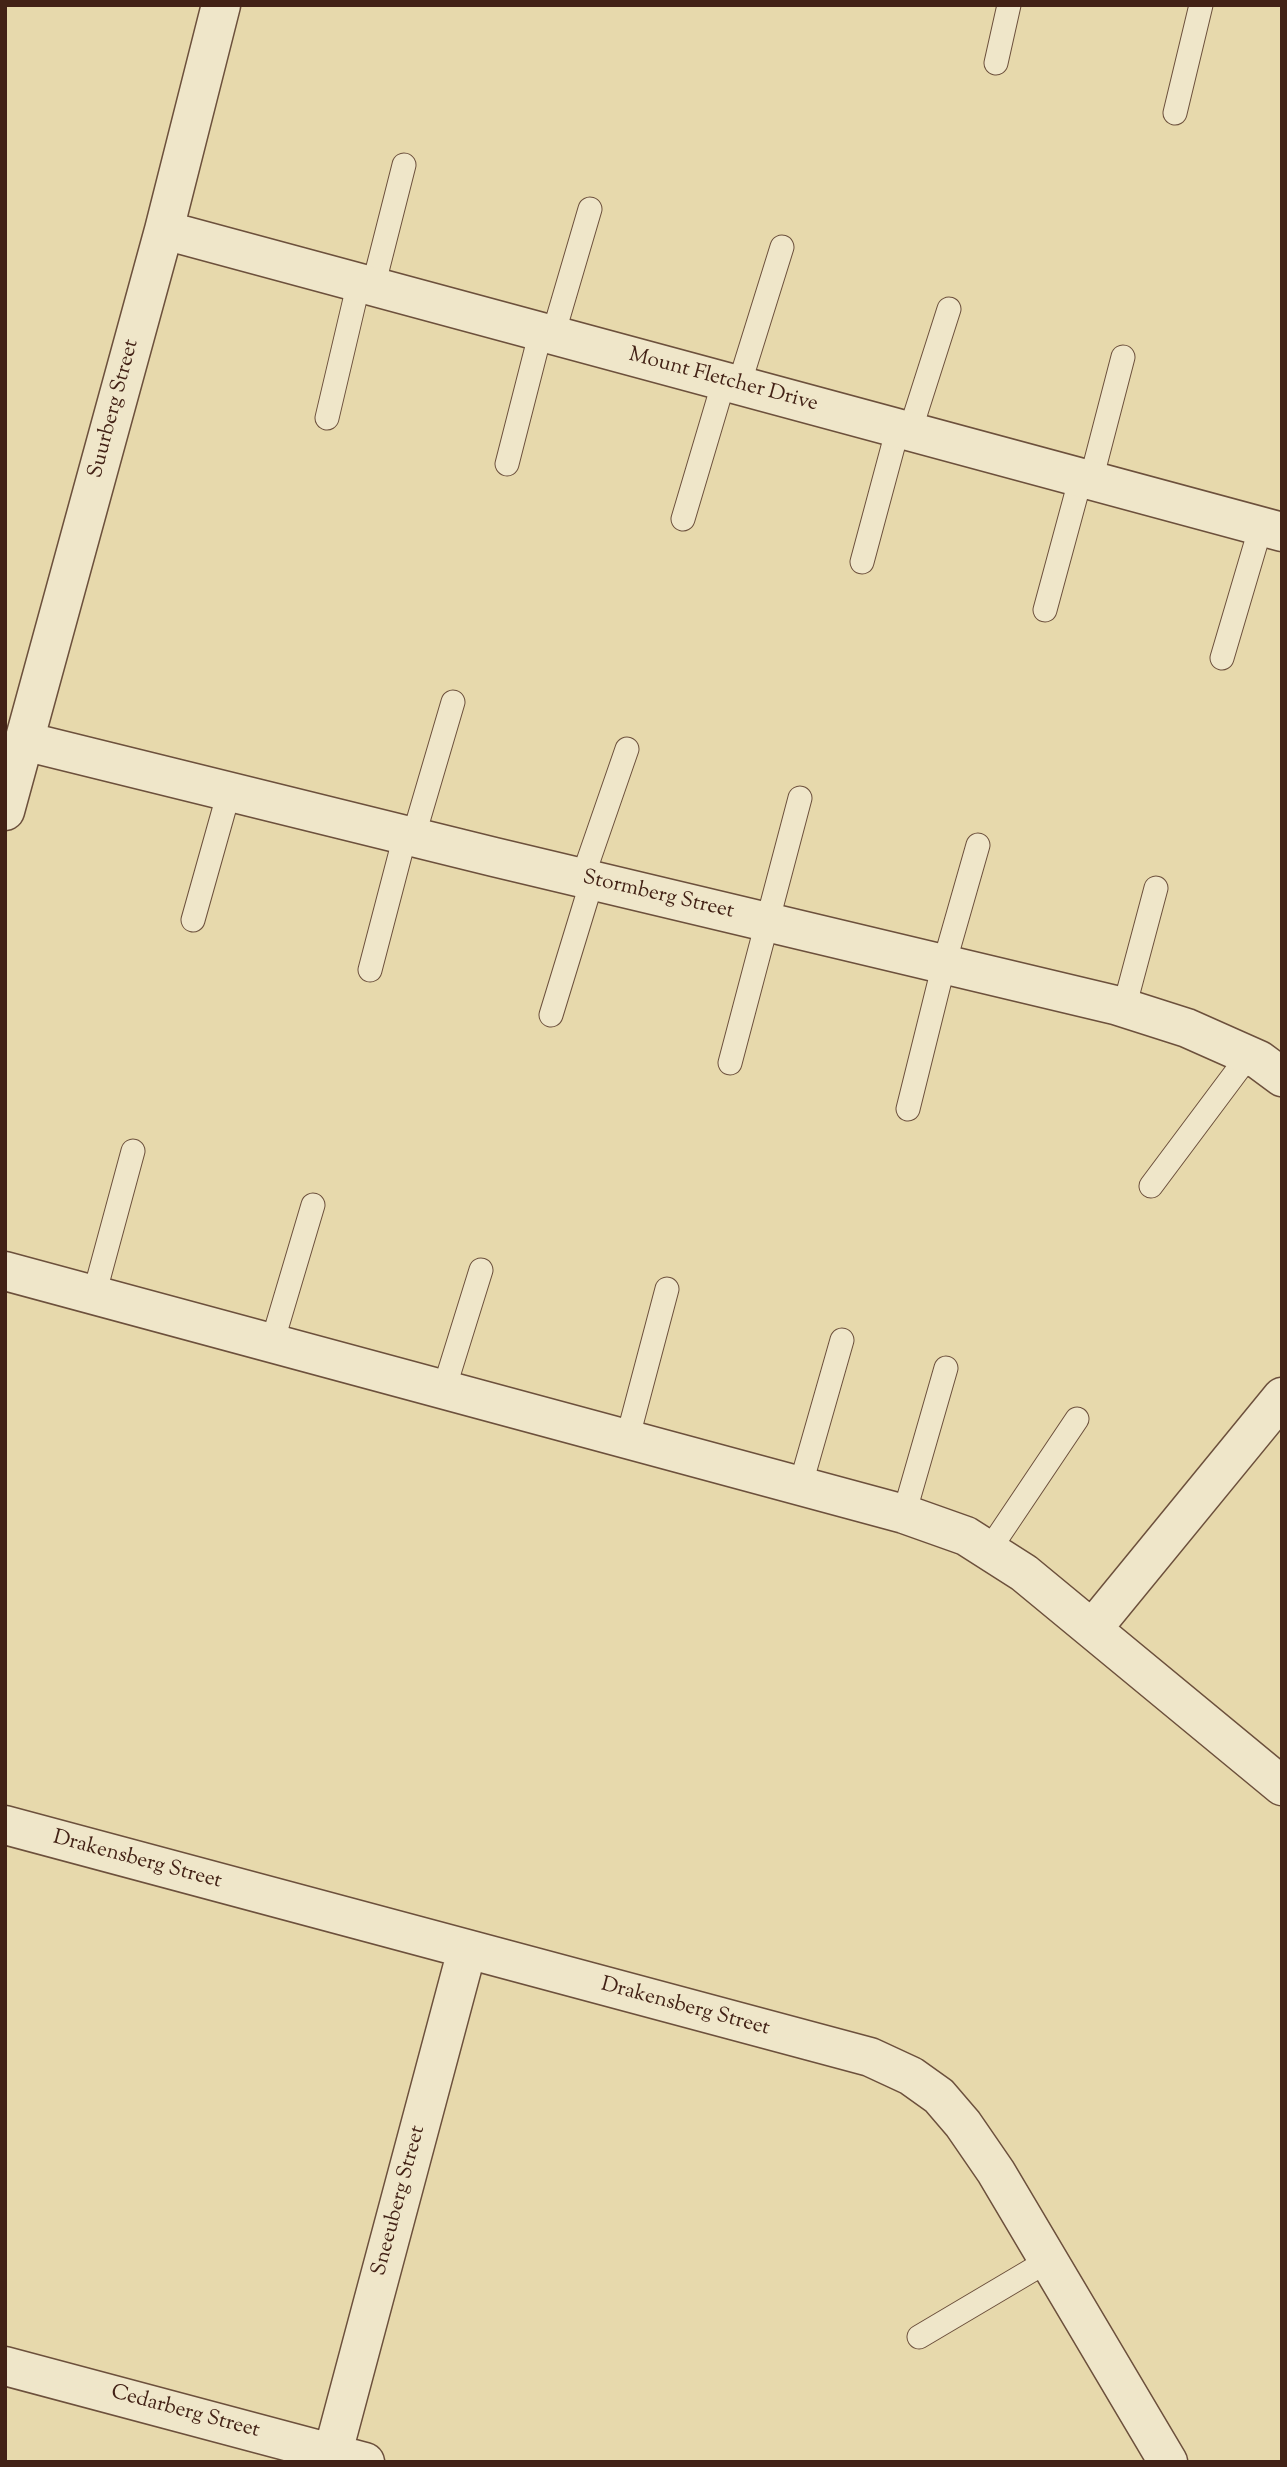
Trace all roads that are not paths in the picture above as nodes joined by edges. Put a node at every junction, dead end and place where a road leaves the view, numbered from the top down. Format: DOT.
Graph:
graph roads {
  1 [pos="222,5"];
  2 [pos="1009,5"];
  3 [pos="1201,5"];
  4 [pos="996,63"];
  5 [pos="1175,113"];
  6 [pos="404,165"];
  7 [pos="590,209"];
  8 [pos="164,230"];
  9 [pos="782,247"];
  10 [pos="366,285"];
  11 [pos="949,309"];
  12 [pos="547,333"];
  13 [pos="1123,357"];
  14 [pos="731,383"];
  15 [pos="327,418"];
  16 [pos="904,430"];
  17 [pos="507,464"];
  18 [pos="1086,479"];
  19 [pos="683,519"];
  20 [pos="1271,529"];
  21 [pos="862,562"];
  22 [pos="1045,611"];
  23 [pos="1222,659"];
  24 [pos="453,702"];
  25 [pos="24,741"];
  26 [pos="626,749"];
  27 [pos="229,792"];
  28 [pos="800,798"];
  29 [pos="5,811"];
  30 [pos="409,837"];
  31 [pos="978,845"];
  32 [pos="587,880"];
  33 [pos="1156,888"];
  34 [pos="193,920"];
  35 [pos="768,922"];
  36 [pos="944,964"];
  37 [pos="370,970"];
  38 [pos="1124,1008"];
  39 [pos="551,1015"];
  40 [pos="1249,1055"];
  41 [pos="730,1063"];
  42 [pos="1282,1077"];
  43 [pos="908,1109"];
  44 [pos="133,1151"];
  45 [pos="1151,1186"];
  46 [pos="313,1205"];
  47 [pos="481,1270"];
  48 [pos="5,1271"];
  49 [pos="667,1289"];
  50 [pos="94,1295"];
  51 [pos="842,1340"];
  52 [pos="272,1343"];
  53 [pos="946,1368"];
  54 [pos="444,1390"];
  55 [pos="1282,1397"];
  56 [pos="1077,1419"];
  57 [pos="627,1440"];
  58 [pos="800,1487"];
  59 [pos="904,1514"];
  60 [pos="989,1550"];
  61 [pos="1093,1628"];
  62 [pos="1275,1765"];
  63 [pos="5,1825"];
  64 [pos="467,1950"];
  65 [pos="1049,2260"];
  66 [pos="919,2337"];
  67 [pos="5,2366"];
  68 [pos="349,2457"];
  69 [pos="1168,2462"];
  1 -- 8 [label="street, Suurberg Street"];
  2 -- 4 [label="lane"];
  3 -- 5 [label="lane"];
  6 -- 10 [label="lane"];
  7 -- 12 [label="lane"];
  8 -- 10 [label="street, Mount Fletcher Drive"];
  8 -- 25 [label="street, Suurberg Street"];
  9 -- 14 [label="lane"];
  10 -- 12 [label="street, Mount Fletcher Drive"];
  10 -- 15 [label="lane"];
  11 -- 16 [label="lane"];
  12 -- 14 [label="street, Mount Fletcher Drive"];
  12 -- 17 [label="lane"];
  13 -- 18 [label="lane"];
  14 -- 16 [label="street, Mount Fletcher Drive"];
  14 -- 19 [label="lane"];
  16 -- 18 [label="street, Mount Fletcher Drive"];
  16 -- 21 [label="lane"];
  18 -- 20 [label="street, Mount Fletcher Drive"];
  18 -- 22 [label="lane"];
  20 -- 23 [label="lane"];
  24 -- 30 [label="lane"];
  25 -- 27 [label="street, Stormberg Street"];
  25 -- 29 [label="street, Suurberg Street"];
  26 -- 32 [label="lane"];
  27 -- 30 [label="street, Stormberg Street"];
  27 -- 34 [label="lane"];
  28 -- 35 [label="lane"];
  30 -- 32 [label="street, Stormberg Street"];
  30 -- 37 [label="lane"];
  31 -- 36 [label="lane"];
  32 -- 35 [label="street, Stormberg Street"];
  32 -- 39 [label="lane"];
  33 -- 38 [label="lane"];
  35 -- 36 [label="street, Stormberg Street"];
  35 -- 41 [label="lane"];
  36 -- 38 [label="street, Stormberg Street"];
  36 -- 43 [label="lane"];
  38 -- 40 [label="street, Stormberg Street"];
  40 -- 42 [label="street, Stormberg Street"];
  40 -- 45 [label="lane"];
  44 -- 50 [label="lane"];
  46 -- 52 [label="lane"];
  47 -- 54 [label="lane"];
  48 -- 50 [label="street"];
  49 -- 57 [label="lane"];
  50 -- 52 [label="street"];
  51 -- 58 [label="lane"];
  52 -- 54 [label="street"];
  53 -- 59 [label="lane"];
  54 -- 57 [label="street"];
  55 -- 61 [label="street"];
  56 -- 60 [label="lane"];
  57 -- 58 [label="street"];
  58 -- 59 [label="street"];
  59 -- 60 [label="street"];
  60 -- 61 [label="street"];
  61 -- 62 [label="street"];
  63 -- 64 [label="street, Drakensberg Street"];
  64 -- 65 [label="street, Drakensberg Street"];
  64 -- 68 [label="street, Sneeuberg Street"];
  65 -- 66 [label="lane"];
  65 -- 69 [label="street, Drakensberg Street"];
  67 -- 68 [label="street, Cedarberg Street"];
}
